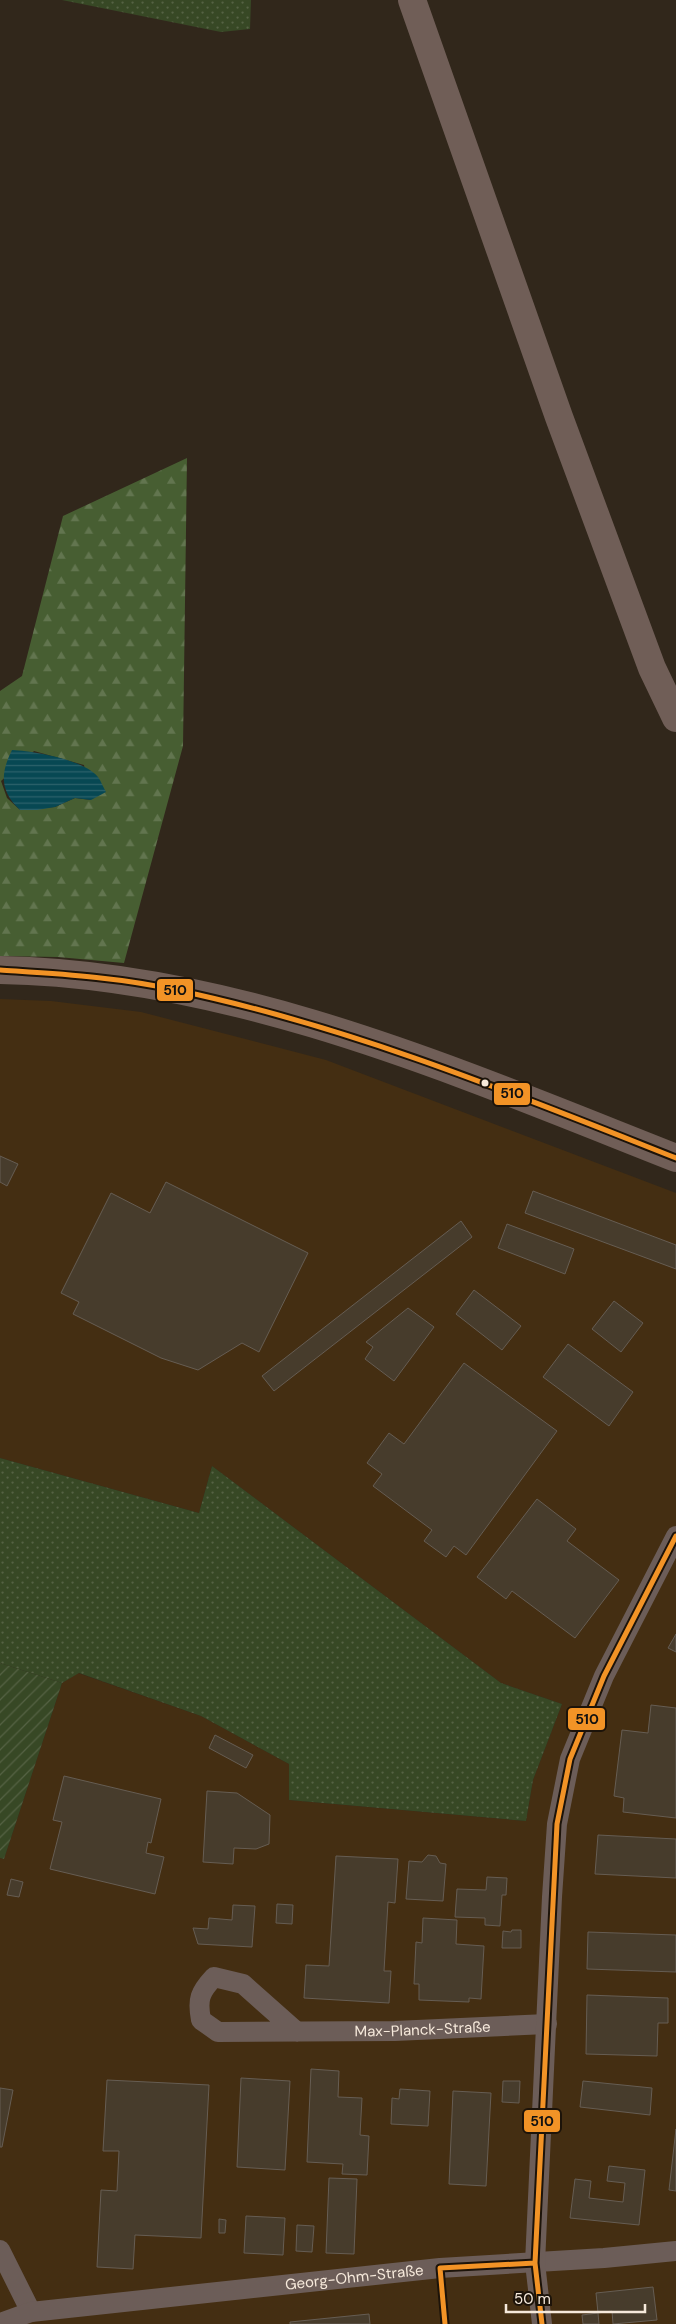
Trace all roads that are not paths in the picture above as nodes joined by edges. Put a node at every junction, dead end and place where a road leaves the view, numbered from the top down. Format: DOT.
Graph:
graph roads {
  1 [pos="412,0"];
  2 [pos="676,718"];
  3 [pos="0,970"];
  4 [pos="676,1158"];
  5 [pos="676,1536"];
  6 [pos="547,2024"];
  7 [pos="297,2032"];
  8 [pos="0,2250"];
  9 [pos="676,2251"];
  10 [pos="535,2263"];
  11 [pos="31,2312"];
  12 [pos="2,2320"];
  13 [pos="542,2324"];
  1 -- 2 [label="main road"];
  3 -- 4 [label="main road"];
  5 -- 6 [label="street"];
  6 -- 7 [label="street, Max-Planck-Straße"];
  6 -- 10 [label="street"];
  8 -- 11 [label="street"];
  9 -- 10 [label="street, Georg-Ohm-Straße"];
  10 -- 11 [label="street, Georg-Ohm-Straße"];
  10 -- 13 [label="street"];
  11 -- 12 [label="street, Georg-Ohm-Straße"];
}
